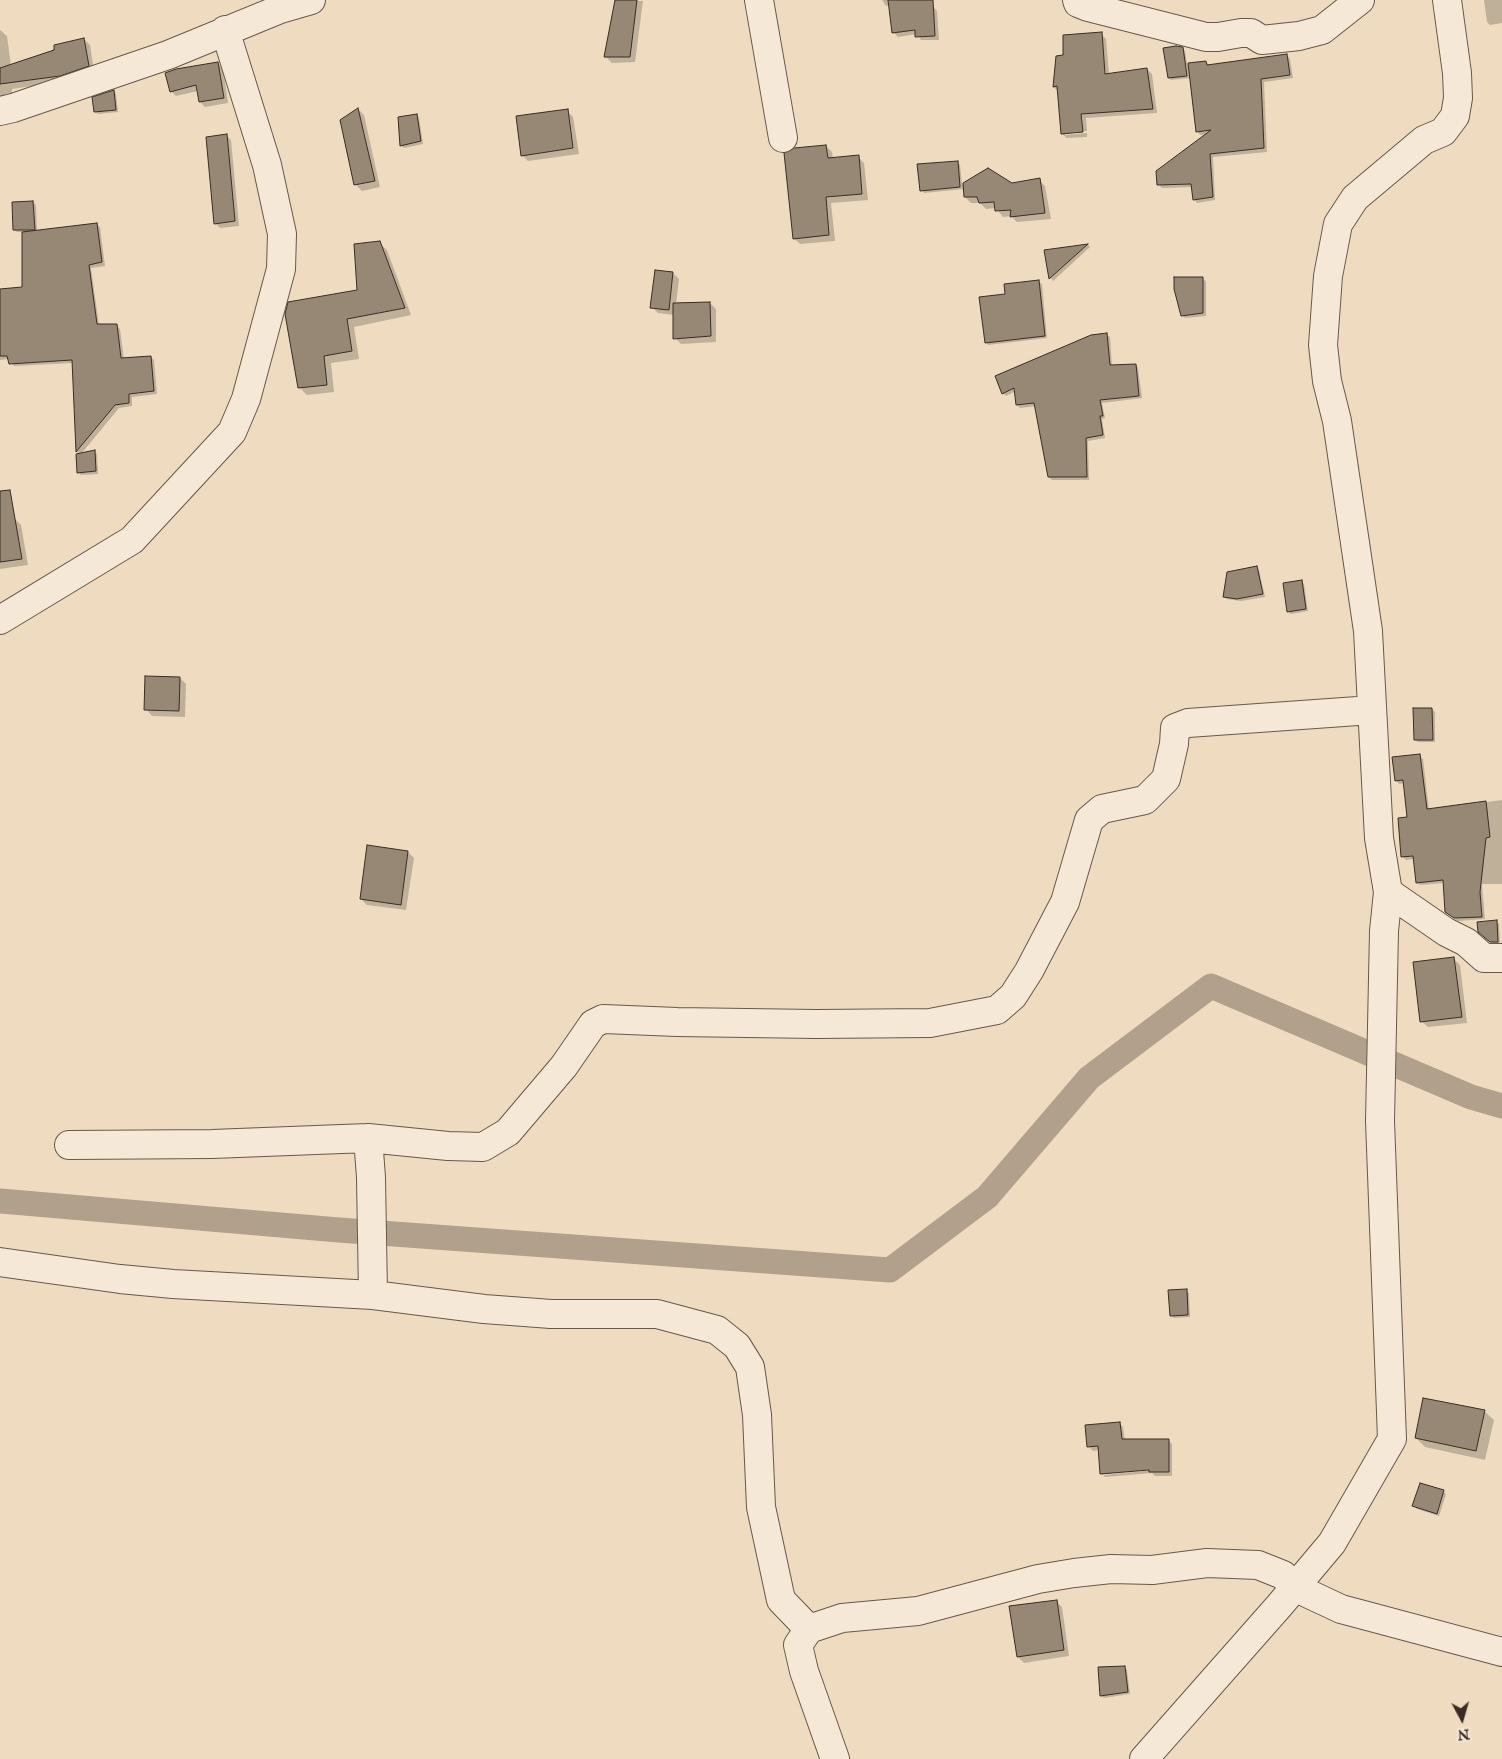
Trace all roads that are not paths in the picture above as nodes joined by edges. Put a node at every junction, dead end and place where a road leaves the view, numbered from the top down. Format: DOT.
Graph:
graph roads {
  1 [pos="311,0"];
  2 [pos="759,0"];
  3 [pos="1077,0"];
  4 [pos="1360,0"];
  5 [pos="1447,0"];
  6 [pos="226,30"];
  7 [pos="0,111"];
  8 [pos="783,138"];
  9 [pos="0,620"];
  10 [pos="1372,710"];
  11 [pos="1388,892"];
  12 [pos="1502,958"];
  13 [pos="368,1138"];
  14 [pos="69,1145"];
  15 [pos="0,1262"];
  16 [pos="373,1295"];
  17 [pos="1294,1588"];
  18 [pos="809,1629"];
  19 [pos="1502,1652"];
  20 [pos="836,1759"];
  21 [pos="1144,1759"];
  1 -- 6 [label="street"];
  2 -- 8 [label="street"];
  3 -- 4 [label="street"];
  5 -- 10 [label="street"];
  6 -- 7 [label="street"];
  6 -- 9 [label="street"];
  10 -- 11 [label="street"];
  10 -- 13 [label="street"];
  11 -- 12 [label="street"];
  11 -- 17 [label="street"];
  13 -- 14 [label="street"];
  13 -- 16 [label="street"];
  15 -- 16 [label="street"];
  16 -- 18 [label="street"];
  17 -- 18 [label="street"];
  17 -- 19 [label="street"];
  17 -- 21 [label="street"];
  18 -- 20 [label="street"];
}
